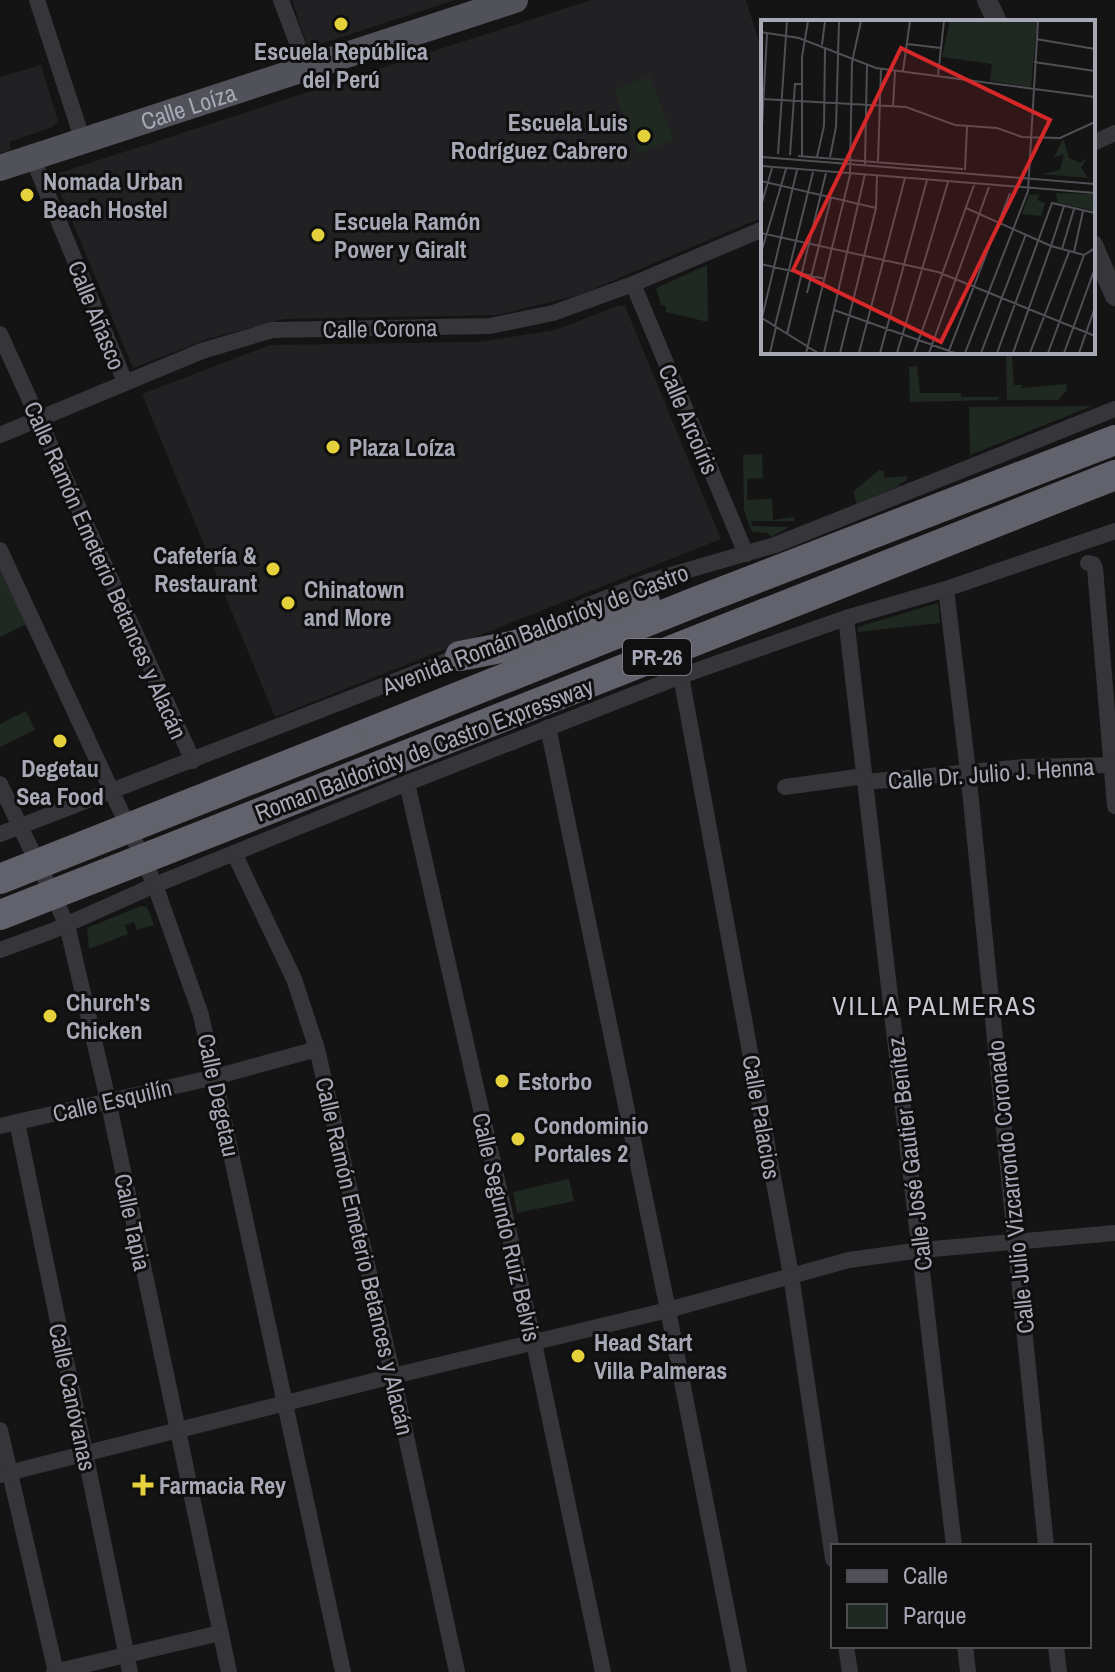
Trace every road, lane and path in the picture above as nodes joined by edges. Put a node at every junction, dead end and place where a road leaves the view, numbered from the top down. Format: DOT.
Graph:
graph roads {
  1 [pos="37,0"];
  2 [pos="281,0"];
  3 [pos="515,0"];
  4 [pos="987,0"];
  5 [pos="996,20"];
  6 [pos="306,67"];
  7 [pos="1115,133"];
  8 [pos="83,141"];
  9 [pos="1095,142"];
  10 [pos="33,159"];
  11 [pos="0,168"];
  12 [pos="761,230"];
  13 [pos="1095,250"];
  14 [pos="633,284"];
  15 [pos="1115,296"];
  16 [pos="0,334"];
  17 [pos="125,382"];
  18 [pos="1115,409"];
  19 [pos="37,420"];
  20 [pos="0,435"];
  21 [pos="1115,440"];
  22 [pos="1115,475"];
  23 [pos="1115,531"];
  24 [pos="0,550"];
  25 [pos="746,554"];
  26 [pos="1088,563"];
  27 [pos="946,589"];
  28 [pos="698,601"];
  29 [pos="846,618"];
  30 [pos="460,656"];
  31 [pos="681,676"];
  32 [pos="548,727"];
  33 [pos="193,761"];
  34 [pos="1113,765"];
  35 [pos="968,771"];
  36 [pos="866,779"];
  37 [pos="407,783"];
  38 [pos="0,784"];
  39 [pos="785,787"];
  40 [pos="111,790"];
  41 [pos="1115,806"];
  42 [pos="20,826"];
  43 [pos="0,834"];
  44 [pos="234,853"];
  45 [pos="0,879"];
  46 [pos="155,885"];
  47 [pos="0,915"];
  48 [pos="67,925"];
  49 [pos="0,950"];
  50 [pos="317,1049"];
  51 [pos="215,1077"];
  52 [pos="108,1100"];
  53 [pos="17,1122"];
  54 [pos="0,1126"];
  55 [pos="1115,1233"];
  56 [pos="1016,1243"];
  57 [pos="921,1250"];
  58 [pos="791,1275"];
  59 [pos="668,1310"];
  60 [pos="534,1343"];
  61 [pos="393,1376"];
  62 [pos="287,1404"];
  63 [pos="0,1430"];
  64 [pos="175,1431"];
  65 [pos="85,1454"];
  66 [pos="5,1474"];
  67 [pos="954,1544"];
  68 [pos="1046,1544"];
  69 [pos="831,1545"];
  70 [pos="220,1633"];
  71 [pos="846,1648"];
  72 [pos="965,1648"];
  73 [pos="1056,1648"];
  74 [pos="126,1654"];
  75 [pos="55,1672"];
  76 [pos="130,1672"];
  77 [pos="229,1672"];
  78 [pos="343,1672"];
  79 [pos="457,1672"];
  80 [pos="603,1672"];
  81 [pos="739,1672"];
  82 [pos="850,1672"];
  83 [pos="968,1672"];
  84 [pos="1059,1672"];
  1 -- 8 [label="street"];
  2 -- 6 [label="street"];
  3 -- 6 [label="main road, Calle Loíza"];
  4 -- 5 [label="street"];
  6 -- 8 [label="main road, Calle Loíza"];
  7 -- 9 [label="street"];
  8 -- 10 [label="main road, Calle Loíza"];
  10 -- 11 [label="main road, Calle Loíza"];
  10 -- 17 [label="street, Calle Añasco"];
  12 -- 14 [label="street, Calle Corona"];
  13 -- 15 [label="street"];
  14 -- 17 [label="street, Calle Corona"];
  14 -- 25 [label="street, Calle Arcoíris"];
  16 -- 19 [label="street, Calle Ramón Emeterio Betances y Alacán"];
  17 -- 19 [label="street, Calle Corona"];
  18 -- 25 [label="street, Avenida Román Baldorioty de Castro"];
  19 -- 20 [label="street, Calle Corona"];
  19 -- 33 [label="street, Calle Ramón Emeterio Betances y Alacán"];
  21 -- 28 [label="highway, Roman Baldorioty de Castro Expressway / PR-26"];
  22 -- 47 [label="highway, Roman Baldorioty de Castro Expressway / PR-26, bridge"];
  23 -- 27 [label="street"];
  24 -- 40 [label="street, Calle Degetau"];
  25 -- 30 [label="street, Avenida Román Baldorioty de Castro"];
  26 -- 34 [label="street"];
  27 -- 29 [label="street"];
  27 -- 35 [label="street, Calle Julio Vizcarrondo Coronado"];
  28 -- 30 [label="highway"];
  28 -- 45 [label="highway, Roman Baldorioty de Castro Expressway / PR-26, bridge"];
  29 -- 31 [label="street"];
  29 -- 36 [label="street, Calle José Gautier Benítez"];
  30 -- 33 [label="street, Avenida Román Baldorioty de Castro"];
  31 -- 32 [label="street"];
  31 -- 58 [label="street, Calle Palacios"];
  32 -- 37 [label="street"];
  32 -- 59 [label="street"];
  33 -- 40 [label="street, Avenida Román Baldorioty de Castro"];
  34 -- 35 [label="street, Calle Dr. Julio J. Henna"];
  34 -- 41 [label="street"];
  35 -- 36 [label="street, Calle Dr. Julio J. Henna"];
  35 -- 56 [label="street, Calle Julio Vizcarrondo Coronado"];
  36 -- 39 [label="street, Calle Dr. Julio J. Henna"];
  36 -- 57 [label="street, Calle José Gautier Benítez"];
  37 -- 44 [label="street"];
  37 -- 60 [label="street, Calle Segundo Ruiz Belvis"];
  38 -- 42 [label="street, Calle Tapia"];
  40 -- 42 [label="street, Avenida Román Baldorioty de Castro"];
  40 -- 46 [label="street, Calle Degetau"];
  42 -- 43 [label="street, Avenida Román Baldorioty de Castro"];
  42 -- 48 [label="street, Calle Tapia"];
  44 -- 46 [label="street"];
  44 -- 50 [label="street, Calle Ramón Emeterio Betances y Alacán"];
  46 -- 48 [label="street"];
  46 -- 51 [label="street, Calle Degetau"];
  48 -- 49 [label="street"];
  48 -- 52 [label="street, Calle Tapia"];
  50 -- 51 [label="street, Calle Esquilín"];
  50 -- 61 [label="street, Calle Ramón Emeterio Betances y Alacán"];
  51 -- 52 [label="street, Calle Esquilín"];
  51 -- 62 [label="street, Calle Degetau"];
  52 -- 53 [label="street, Calle Esquilín"];
  52 -- 64 [label="street, Calle Tapia"];
  53 -- 54 [label="street, Calle Esquilín"];
  53 -- 65 [label="street, Calle Canóvanas"];
  55 -- 56 [label="street"];
  56 -- 57 [label="street"];
  56 -- 68 [label="street, Calle Julio Vizcarrondo Coronado"];
  57 -- 58 [label="street"];
  57 -- 67 [label="street, Calle José Gautier Benítez"];
  58 -- 59 [label="street"];
  58 -- 69 [label="street, Calle Palacios"];
  59 -- 60 [label="street"];
  59 -- 81 [label="street"];
  60 -- 61 [label="street"];
  60 -- 80 [label="street, Calle Segundo Ruiz Belvis"];
  61 -- 62 [label="street"];
  61 -- 79 [label="street, Calle Ramón Emeterio Betances y Alacán"];
  62 -- 64 [label="street"];
  62 -- 78 [label="street, Calle Degetau"];
  63 -- 66 [label="street"];
  64 -- 65 [label="street"];
  64 -- 70 [label="street, Calle Tapia"];
  65 -- 66 [label="street"];
  65 -- 74 [label="street, Calle Canóvanas"];
  66 -- 75 [label="street"];
  70 -- 74 [label="street"];
  70 -- 77 [label="street, Calle Tapia"];
  71 -- 82 [label="street"];
  72 -- 83 [label="street"];
  73 -- 84 [label="street"];
  74 -- 75 [label="street"];
  74 -- 76 [label="street, Calle Canóvanas"];
}
